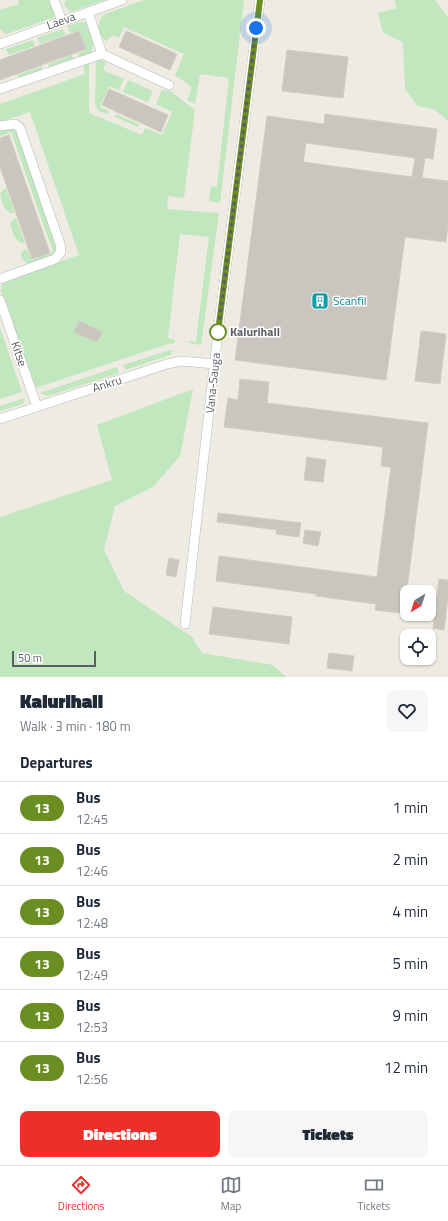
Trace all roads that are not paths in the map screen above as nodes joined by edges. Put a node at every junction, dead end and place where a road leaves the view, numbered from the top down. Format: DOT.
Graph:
graph roads {
  1 [pos="54,0"];
  2 [pos="122,0"];
  3 [pos="260,0"];
  4 [pos="88,12"];
  5 [pos="62,21"];
  6 [pos="0,42"];
  7 [pos="102,54"];
  8 [pos="169,85"];
  9 [pos="0,89"];
  10 [pos="0,126"];
  11 [pos="0,279"];
  12 [pos="0,300"];
  13 [pos="215,364"];
  14 [pos="37,407"];
  15 [pos="0,419"];
  16 [pos="185,624"];
  1 -- 5 [label="street"];
  2 -- 4 [label="street, Laeva"];
  3 -- 13 [label="street, Vana-Sauga"];
  4 -- 5 [label="street, Laeva"];
  4 -- 7 [label="street"];
  5 -- 6 [label="street, Laeva"];
  7 -- 8 [label="street"];
  7 -- 9 [label="street"];
  10 -- 11 [label="street"];
  12 -- 14 [label="street, Kitse"];
  13 -- 14 [label="street, Ankru"];
  13 -- 16 [label="street, Vana-Sauga"];
  14 -- 15 [label="street, Ankru"];
}
